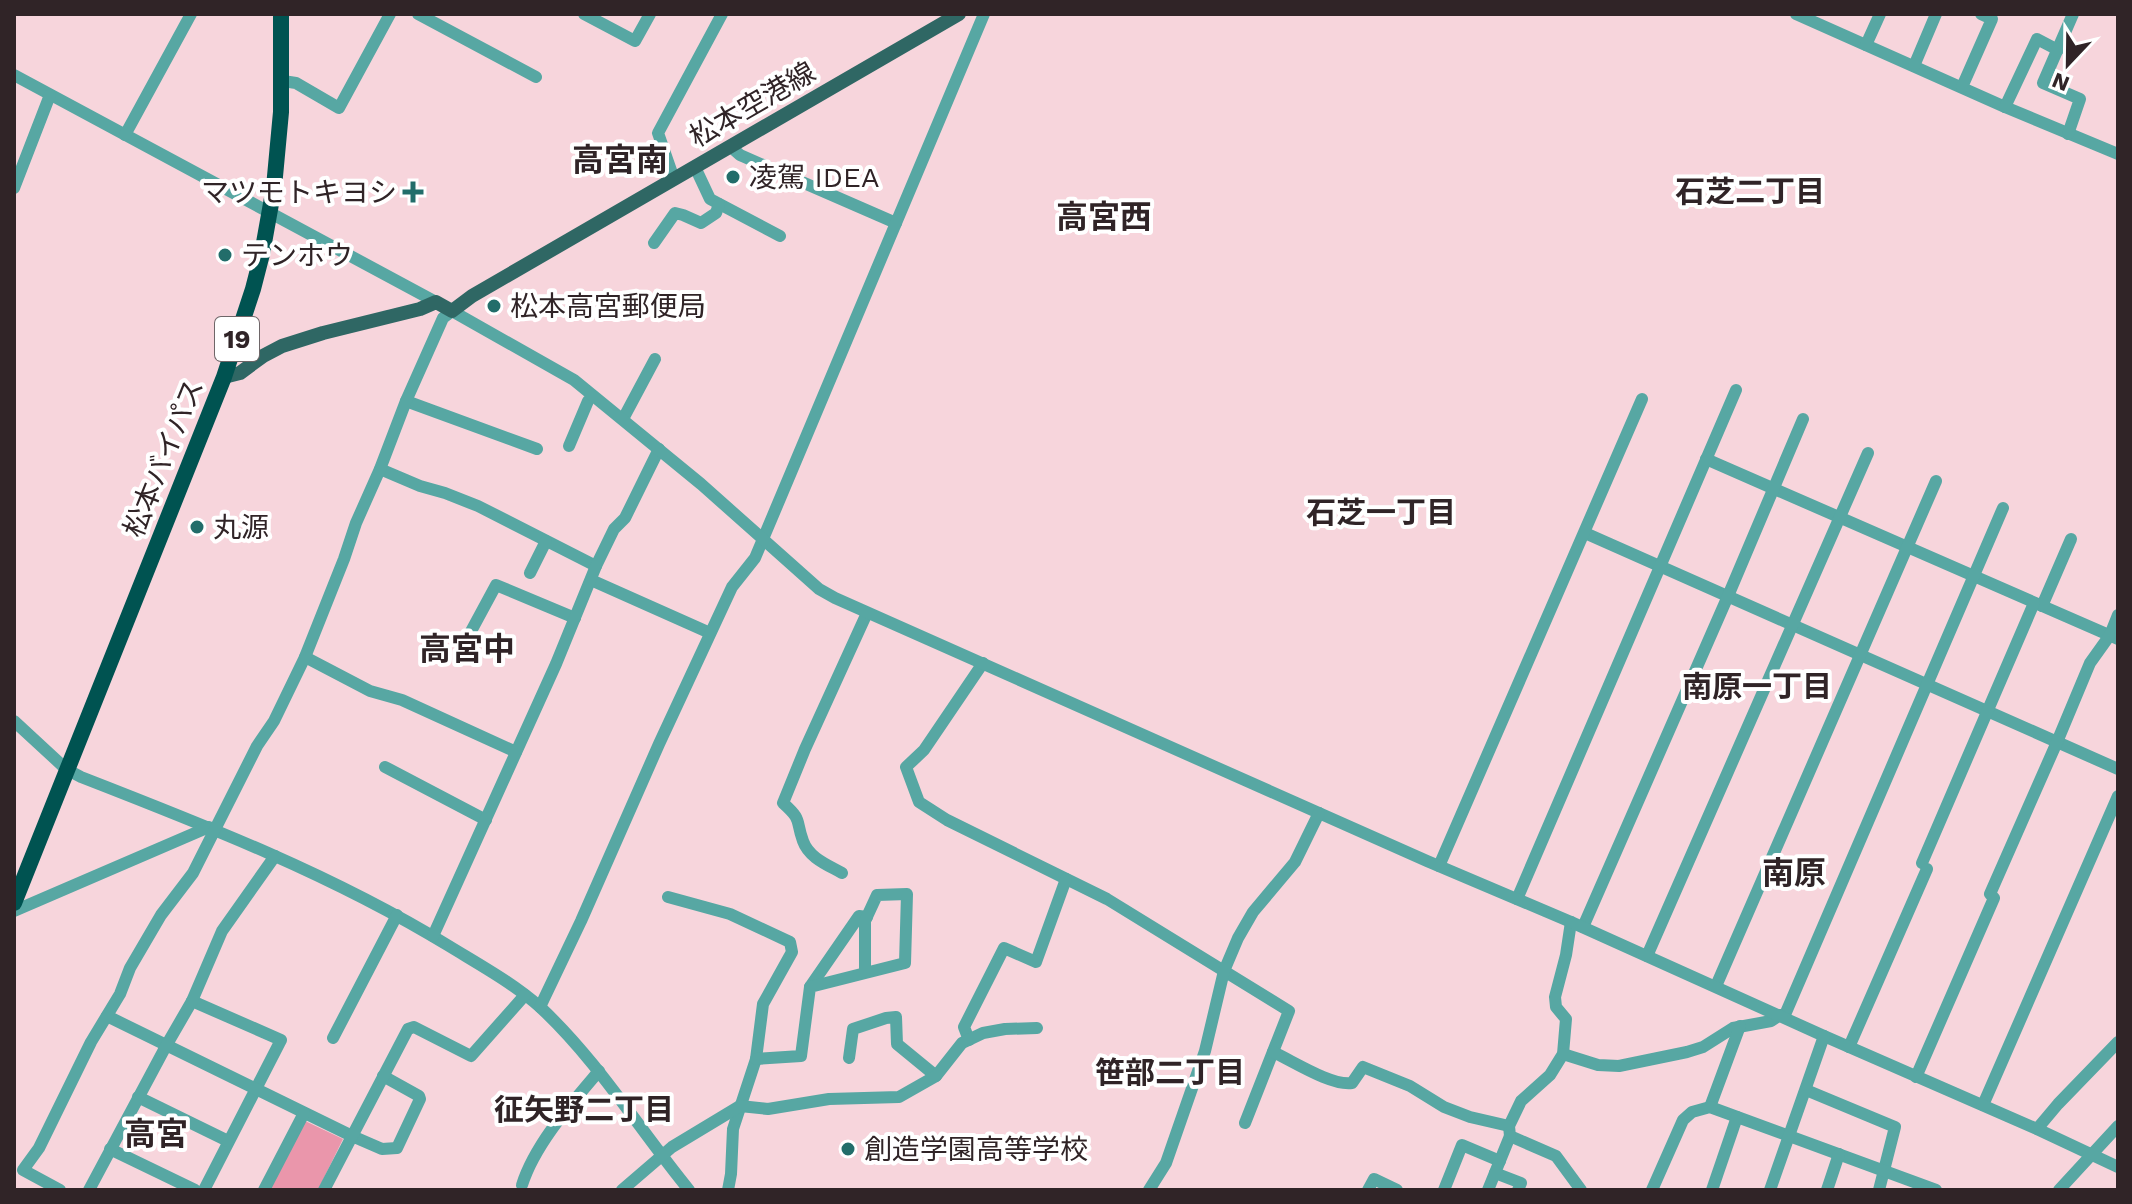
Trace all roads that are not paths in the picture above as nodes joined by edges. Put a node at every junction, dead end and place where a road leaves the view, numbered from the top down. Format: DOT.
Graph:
graph roads {
  1 [pos="191,14"];
  2 [pos="281,14"];
  3 [pos="390,14"];
  4 [pos="418,14"];
  5 [pos="584,14"];
  6 [pos="650,14"];
  7 [pos="722,14"];
  8 [pos="959,14"];
  9 [pos="984,14"];
  10 [pos="1796,14"];
  11 [pos="1832,14"];
  12 [pos="1880,14"];
  13 [pos="1936,14"];
  14 [pos="1981,14"];
  15 [pos="2073,14"];
  16 [pos="1826,27"];
  17 [pos="1866,45"];
  18 [pos="2058,50"];
  19 [pos="1914,66"];
  20 [pos="14,75"];
  21 [pos="536,77"];
  22 [pos="283,81"];
  23 [pos="1962,87"];
  24 [pos="50,95"];
  25 [pos="2005,107"];
  26 [pos="2068,134"];
  27 [pos="125,135"];
  28 [pos="731,147"];
  29 [pos="2118,154"];
  30 [pos="695,167"];
  31 [pos="674,179"];
  32 [pos="14,188"];
  33 [pos="719,204"];
  34 [pos="269,212"];
  35 [pos="896,223"];
  36 [pos="780,236"];
  37 [pos="654,243"];
  38 [pos="436,302"];
  39 [pos="452,311"];
  40 [pos="655,359"];
  41 [pos="224,377"];
  42 [pos="1736,390"];
  43 [pos="1642,399"];
  44 [pos="406,401"];
  45 [pos="588,401"];
  46 [pos="623,419"];
  47 [pos="1803,419"];
  48 [pos="569,446"];
  49 [pos="537,449"];
  50 [pos="659,449"];
  51 [pos="1868,453"];
  52 [pos="1706,459"];
  53 [pos="380,469"];
  54 [pos="1936,481"];
  55 [pos="1772,488"];
  56 [pos="2003,508"];
  57 [pos="1841,518"];
  58 [pos="1585,533"];
  59 [pos="763,538"];
  60 [pos="2071,539"];
  61 [pos="546,541"];
  62 [pos="1908,547"];
  63 [pos="596,566"];
  64 [pos="1660,566"];
  65 [pos="530,573"];
  66 [pos="1974,576"];
  67 [pos="591,580"];
  68 [pos="1728,596"];
  69 [pos="2038,604"];
  70 [pos="867,613"];
  71 [pos="2118,615"];
  72 [pos="575,618"];
  73 [pos="1794,626"];
  74 [pos="710,633"];
  75 [pos="469,635"];
  76 [pos="2114,637"];
  77 [pos="1860,655"];
  78 [pos="305,657"];
  79 [pos="983,663"];
  80 [pos="1928,685"];
  81 [pos="1987,711"];
  82 [pos="14,721"];
  83 [pos="2057,742"];
  84 [pos="516,752"];
  85 [pos="385,767"];
  86 [pos="66,769"];
  87 [pos="2118,769"];
  88 [pos="2118,796"];
  89 [pos="1319,813"];
  90 [pos="486,820"];
  91 [pos="212,828"];
  92 [pos="275,856"];
  93 [pos="1439,866"];
  94 [pos="842,873"];
  95 [pos="1066,879"];
  96 [pos="668,897"];
  97 [pos="1517,899"];
  98 [pos="14,903"];
  99 [pos="14,911"];
  100 [pos="397,915"];
  101 [pos="867,917"];
  102 [pos="1577,924"];
  103 [pos="433,936"];
  104 [pos="1647,956"];
  105 [pos="1224,971"];
  106 [pos="865,973"];
  107 [pos="1716,986"];
  108 [pos="810,987"];
  109 [pos="525,995"];
  110 [pos="192,1001"];
  111 [pos="540,1007"];
  112 [pos="107,1016"];
  113 [pos="1782,1016"];
  114 [pos="1740,1026"];
  115 [pos="1037,1028"];
  116 [pos="1824,1036"];
  117 [pos="333,1038"];
  118 [pos="969,1040"];
  119 [pos="2118,1042"];
  120 [pos="166,1046"];
  121 [pos="1849,1047"];
  122 [pos="1273,1052"];
  123 [pos="1563,1054"];
  124 [pos="849,1058"];
  125 [pos="756,1059"];
  126 [pos="599,1071"];
  127 [pos="383,1076"];
  128 [pos="936,1076"];
  129 [pos="1916,1077"];
  130 [pos="255,1089"];
  131 [pos="1806,1090"];
  132 [pos="138,1097"];
  133 [pos="1983,1105"];
  134 [pos="740,1106"];
  135 [pos="1710,1107"];
  136 [pos="304,1113"];
  137 [pos="1737,1117"];
  138 [pos="1245,1123"];
  139 [pos="2118,1126"];
  140 [pos="2037,1129"];
  141 [pos="1510,1131"];
  142 [pos="352,1136"];
  143 [pos="1789,1136"];
  144 [pos="228,1141"];
  145 [pos="110,1149"];
  146 [pos="1839,1154"];
  147 [pos="2092,1154"];
  148 [pos="663,1155"];
  149 [pos="1497,1167"];
  150 [pos="2118,1167"];
  151 [pos="1886,1171"];
  152 [pos="522,1185"];
  153 [pos="60,1190"];
  154 [pos="89,1190"];
  155 [pos="195,1190"];
  156 [pos="204,1190"];
  157 [pos="264,1190"];
  158 [pos="324,1190"];
  159 [pos="622,1190"];
  160 [pos="689,1190"];
  161 [pos="728,1190"];
  162 [pos="1149,1190"];
  163 [pos="1368,1190"];
  164 [pos="1397,1190"];
  165 [pos="1444,1190"];
  166 [pos="1488,1190"];
  167 [pos="1518,1190"];
  168 [pos="1581,1190"];
  169 [pos="1652,1190"];
  170 [pos="1712,1190"];
  171 [pos="1770,1190"];
  172 [pos="1827,1190"];
  173 [pos="1879,1190"];
  174 [pos="1936,1190"];
  175 [pos="2059,1190"];
  1 -- 27 [label="street"];
  2 -- 22 [label="highway, 松本バイパス / 19"];
  3 -- 22 [label="street"];
  4 -- 21 [label="street"];
  5 -- 6 [label="street"];
  7 -- 31 [label="street"];
  8 -- 28 [label="main road, 松本空港線"];
  9 -- 35 [label="street"];
  10 -- 16 [label="street"];
  11 -- 16 [label="street"];
  12 -- 17 [label="street"];
  13 -- 19 [label="street"];
  14 -- 23 [label="street"];
  15 -- 18 [label="street"];
  16 -- 17 [label="street"];
  17 -- 19 [label="street"];
  18 -- 25 [label="street"];
  18 -- 26 [label="street"];
  19 -- 23 [label="street"];
  20 -- 24 [label="street"];
  22 -- 34 [label="highway, 松本バイパス / 19"];
  23 -- 25 [label="street"];
  24 -- 27 [label="street"];
  24 -- 32 [label="street"];
  25 -- 26 [label="street"];
  26 -- 29 [label="street"];
  27 -- 34 [label="street"];
  28 -- 30 [label="main road, 松本空港線"];
  28 -- 35 [label="street"];
  30 -- 31 [label="main road, 松本空港線"];
  30 -- 33 [label="street"];
  31 -- 39 [label="main road, 松本空港線"];
  33 -- 36 [label="street"];
  33 -- 37 [label="street"];
  34 -- 38 [label="street"];
  34 -- 41 [label="highway, 松本バイパス / 19"];
  35 -- 59 [label="street"];
  38 -- 39 [label="main road"];
  38 -- 41 [label="main road"];
  39 -- 44 [label="street"];
  39 -- 46 [label="street"];
  40 -- 46 [label="street"];
  41 -- 86 [label="highway, 松本バイパス / 19"];
  42 -- 52 [label="street"];
  43 -- 58 [label="street"];
  44 -- 49 [label="street"];
  44 -- 53 [label="street"];
  45 -- 48 [label="street"];
  46 -- 50 [label="street"];
  47 -- 55 [label="street"];
  50 -- 59 [label="street"];
  50 -- 63 [label="street"];
  51 -- 57 [label="street"];
  52 -- 55 [label="street"];
  52 -- 64 [label="street"];
  53 -- 61 [label="street"];
  53 -- 78 [label="street"];
  54 -- 62 [label="street"];
  55 -- 57 [label="street"];
  55 -- 68 [label="street"];
  56 -- 66 [label="street"];
  57 -- 62 [label="street"];
  57 -- 73 [label="street"];
  58 -- 64 [label="street"];
  58 -- 93 [label="street"];
  59 -- 70 [label="street"];
  59 -- 74 [label="street"];
  60 -- 69 [label="street"];
  61 -- 63 [label="street"];
  61 -- 65 [label="street"];
  62 -- 66 [label="street"];
  62 -- 77 [label="street"];
  63 -- 67 [label="street"];
  64 -- 68 [label="street"];
  64 -- 97 [label="street"];
  66 -- 69 [label="street"];
  66 -- 80 [label="street"];
  67 -- 72 [label="street"];
  67 -- 74 [label="street"];
  68 -- 73 [label="street"];
  68 -- 102 [label="street"];
  69 -- 76 [label="street"];
  69 -- 81 [label="street"];
  70 -- 79 [label="street"];
  70 -- 94 [label="street"];
  71 -- 76 [label="street"];
  72 -- 75 [label="street"];
  72 -- 84 [label="street"];
  73 -- 77 [label="street"];
  73 -- 104 [label="street"];
  74 -- 111 [label="street"];
  76 -- 83 [label="street"];
  77 -- 80 [label="street"];
  77 -- 107 [label="street"];
  78 -- 84 [label="street"];
  78 -- 91 [label="street"];
  79 -- 89 [label="street"];
  79 -- 95 [label="street"];
  80 -- 81 [label="street"];
  80 -- 113 [label="street"];
  81 -- 83 [label="street"];
  81 -- 121 [label="street"];
  82 -- 86 [label="street"];
  83 -- 87 [label="street"];
  83 -- 129 [label="street"];
  84 -- 90 [label="street"];
  85 -- 90 [label="street"];
  86 -- 91 [label="street"];
  86 -- 98 [label="highway, 松本バイパス / 19"];
  88 -- 133 [label="street"];
  89 -- 93 [label="street"];
  89 -- 105 [label="street"];
  90 -- 103 [label="street"];
  91 -- 92 [label="street"];
  91 -- 99 [label="street"];
  91 -- 112 [label="street"];
  92 -- 100 [label="street"];
  92 -- 110 [label="street"];
  93 -- 97 [label="street"];
  95 -- 105 [label="street"];
  95 -- 118 [label="street"];
  96 -- 125 [label="street"];
  97 -- 102 [label="street"];
  100 -- 103 [label="street"];
  100 -- 117 [label="street"];
  101 -- 106 [label="street"];
  101 -- 106 [label="street"];
  101 -- 108 [label="street"];
  102 -- 104 [label="street"];
  102 -- 123 [label="street"];
  103 -- 109 [label="street"];
  104 -- 107 [label="street"];
  105 -- 122 [label="street"];
  105 -- 162 [label="street"];
  106 -- 108 [label="street"];
  107 -- 113 [label="street"];
  108 -- 125 [label="street"];
  109 -- 111 [label="street"];
  109 -- 127 [label="street"];
  110 -- 120 [label="street"];
  110 -- 130 [label="street"];
  111 -- 126 [label="street"];
  112 -- 120 [label="street"];
  112 -- 153 [label="street"];
  113 -- 114 [label="street"];
  113 -- 116 [label="street"];
  114 -- 123 [label="street"];
  114 -- 135 [label="street"];
  115 -- 118 [label="street"];
  116 -- 121 [label="street"];
  116 -- 131 [label="street"];
  118 -- 128 [label="street"];
  119 -- 140 [label="street"];
  120 -- 130 [label="street"];
  120 -- 132 [label="street"];
  121 -- 129 [label="street"];
  122 -- 138 [label="street"];
  122 -- 141 [label="street"];
  123 -- 141 [label="street"];
  124 -- 128 [label="street"];
  125 -- 134 [label="street"];
  126 -- 148 [label="street"];
  126 -- 152 [label="street"];
  127 -- 142 [label="street"];
  127 -- 142 [label="street"];
  128 -- 134 [label="street"];
  129 -- 133 [label="street"];
  130 -- 136 [label="street"];
  130 -- 144 [label="street"];
  131 -- 143 [label="street"];
  131 -- 151 [label="street"];
  132 -- 144 [label="street"];
  132 -- 145 [label="street"];
  133 -- 140 [label="street"];
  134 -- 148 [label="street"];
  134 -- 161 [label="street"];
  135 -- 137 [label="street"];
  135 -- 169 [label="street"];
  136 -- 142 [label="street"];
  136 -- 157 [label="street"];
  137 -- 143 [label="street"];
  137 -- 170 [label="street"];
  139 -- 147 [label="street"];
  140 -- 147 [label="street"];
  141 -- 149 [label="street"];
  141 -- 168 [label="street"];
  142 -- 158 [label="street"];
  143 -- 146 [label="street"];
  143 -- 171 [label="street"];
  144 -- 156 [label="street"];
  145 -- 154 [label="street"];
  145 -- 155 [label="street"];
  146 -- 151 [label="street"];
  146 -- 172 [label="street"];
  147 -- 150 [label="street"];
  147 -- 175 [label="street"];
  148 -- 159 [label="street"];
  148 -- 160 [label="street"];
  149 -- 165 [label="street"];
  149 -- 166 [label="street"];
  149 -- 167 [label="street"];
  151 -- 173 [label="street"];
  151 -- 174 [label="street"];
  163 -- 164 [label="street"];
}
